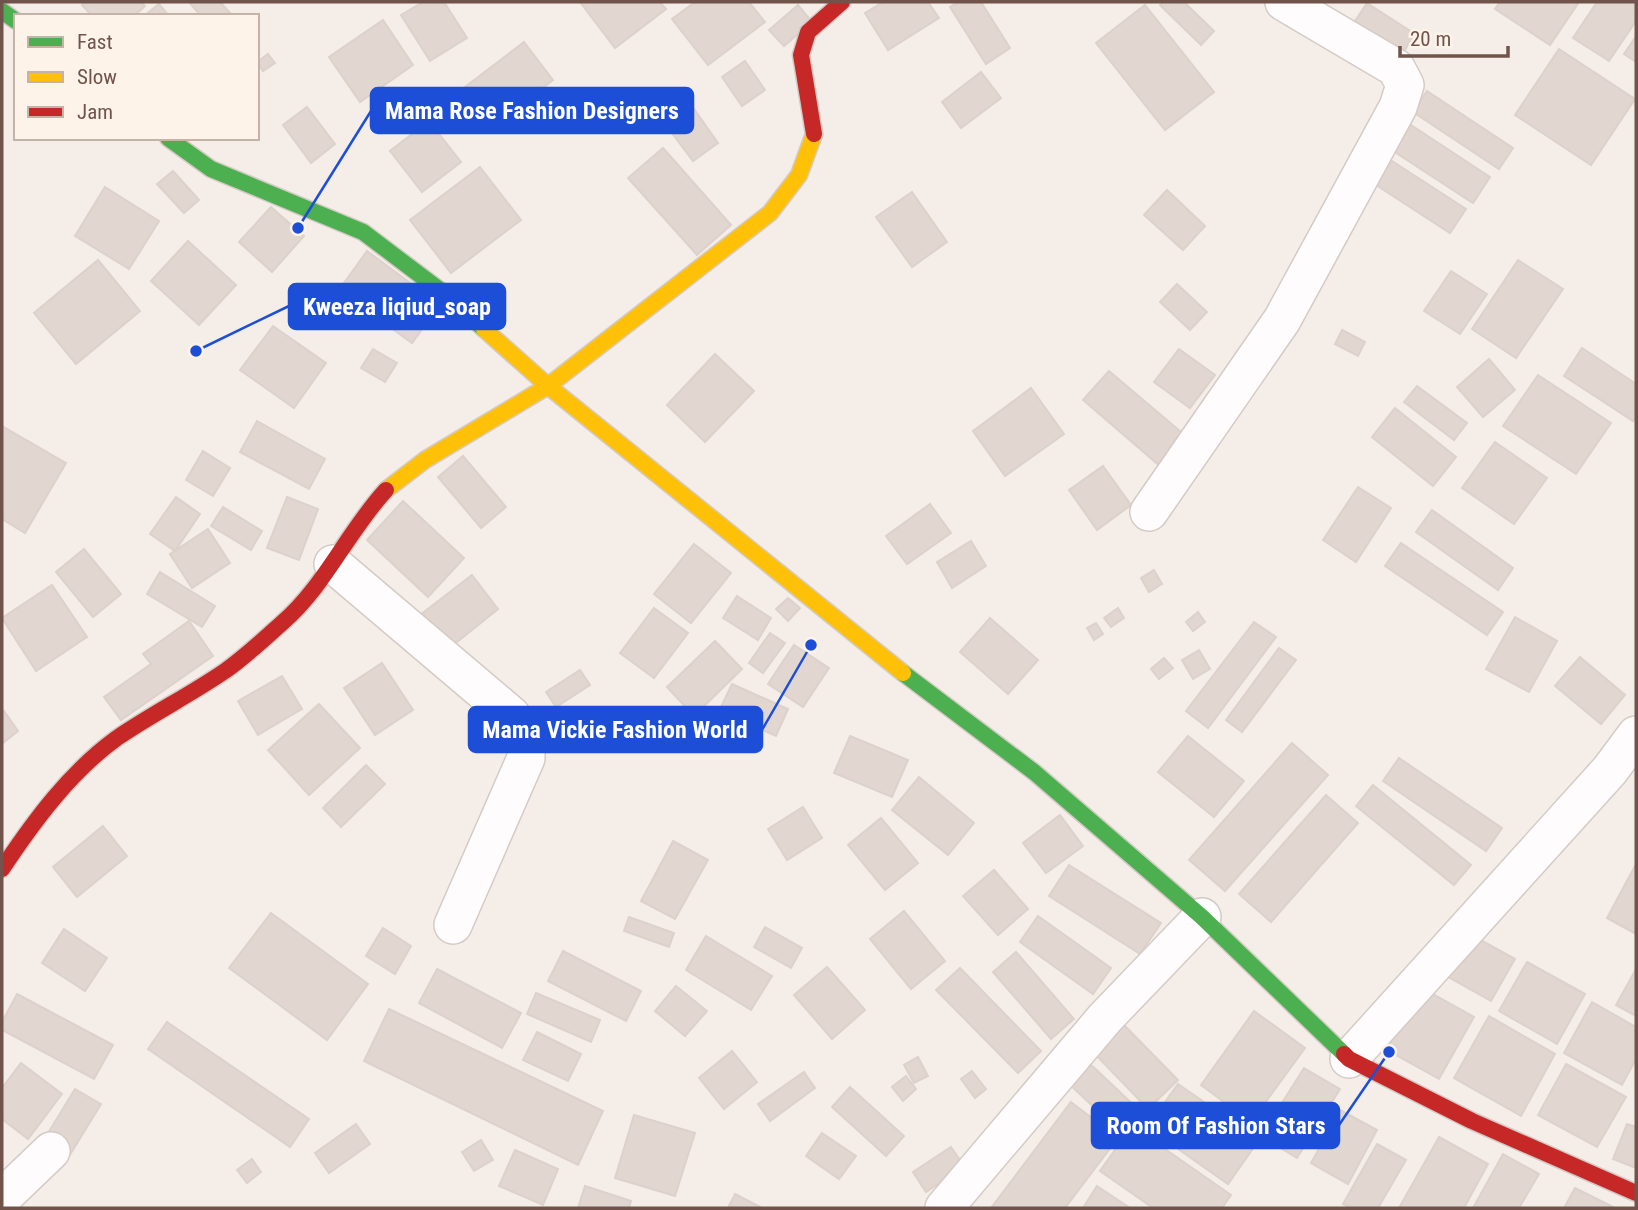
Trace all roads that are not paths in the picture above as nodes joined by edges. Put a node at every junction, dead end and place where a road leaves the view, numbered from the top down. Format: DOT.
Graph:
graph roads {
  1 [pos="842,2"];
  2 [pos="1284,2"];
  3 [pos="171,140"];
  4 [pos="548,386"];
  5 [pos="1149,512"];
  6 [pos="333,564"];
  7 [pos="1636,735"];
  8 [pos="2,869"];
  9 [pos="1202,917"];
  10 [pos="453,925"];
  11 [pos="1349,1059"];
  12 [pos="51,1151"];
  13 [pos="1636,1193"];
  14 [pos="2,1198"];
  15 [pos="944,1208"];
  1 -- 4 [label="street"];
  2 -- 5 [label="street"];
  3 -- 4 [label="street"];
  4 -- 6 [label="street"];
  4 -- 9 [label="street"];
  6 -- 8 [label="street"];
  6 -- 10 [label="street"];
  7 -- 11 [label="street"];
  9 -- 11 [label="street"];
  9 -- 15 [label="street"];
  11 -- 13 [label="street"];
  12 -- 14 [label="street"];
}
